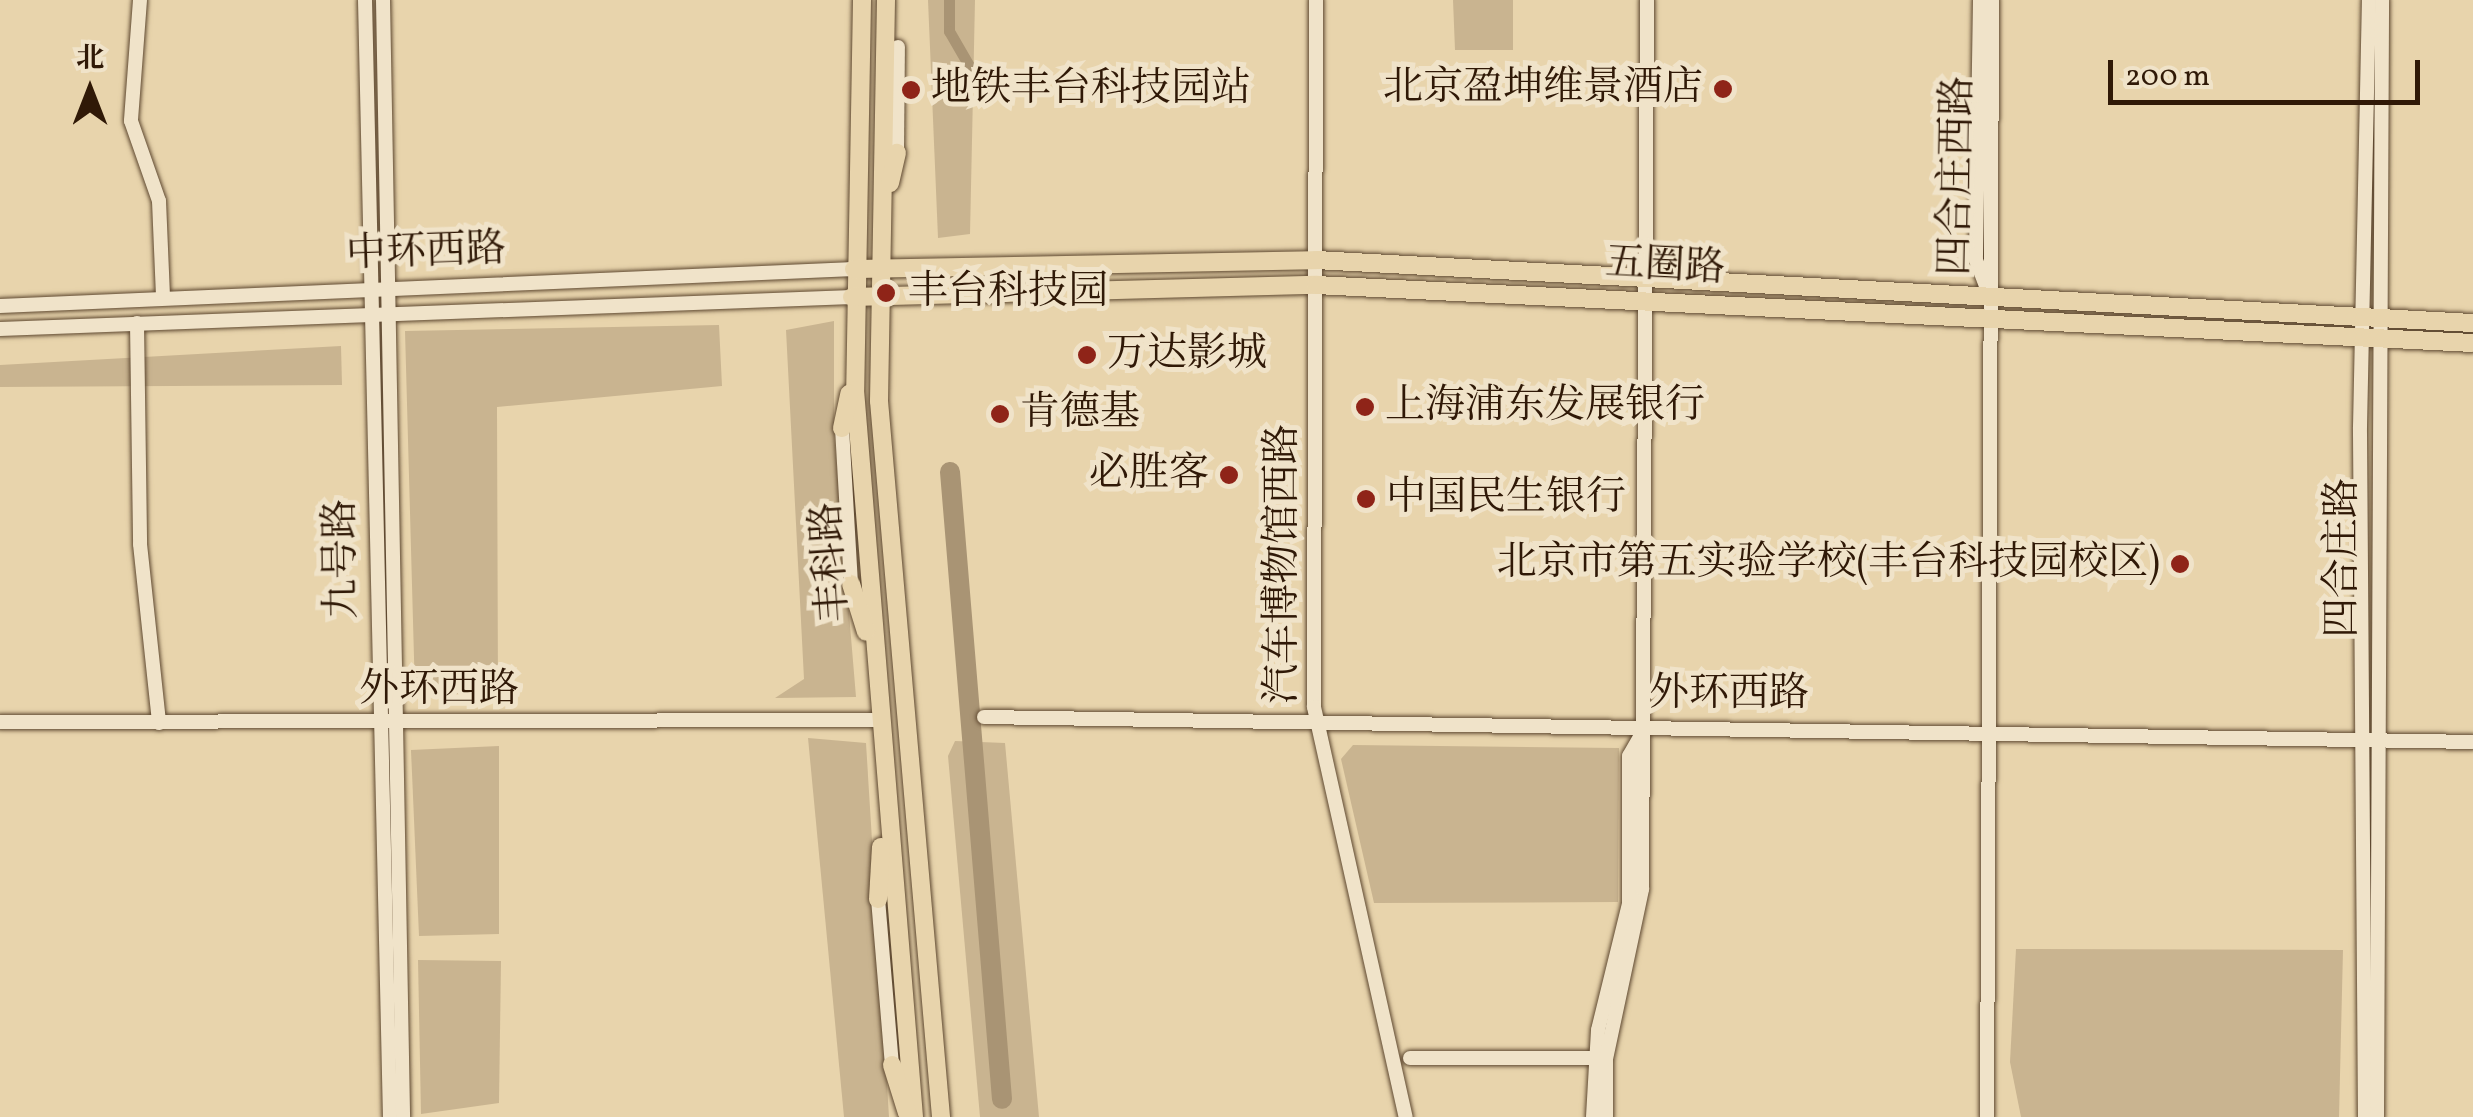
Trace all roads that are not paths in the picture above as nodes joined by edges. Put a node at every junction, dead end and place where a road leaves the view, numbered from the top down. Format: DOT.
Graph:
graph roads {
  1 [pos="140,0"];
  2 [pos="366,0"];
  3 [pos="383,0"];
  4 [pos="862,0"];
  5 [pos="888,0"];
  6 [pos="1316,0"];
  7 [pos="1647,0"];
  8 [pos="1980,0"];
  9 [pos="1992,0"];
  10 [pos="2369,0"];
  11 [pos="2382,0"];
  12 [pos="898,47"];
  13 [pos="897,154"];
  14 [pos="882,212"];
  15 [pos="1316,260"];
  16 [pos="854,269"];
  17 [pos="881,269"];
  18 [pos="1647,278"];
  19 [pos="1316,286"];
  20 [pos="377,287"];
  21 [pos="880,296"];
  22 [pos="1990,296"];
  23 [pos="852,297"];
  24 [pos="163,298"];
  25 [pos="1646,301"];
  26 [pos="0,306"];
  27 [pos="377,311"];
  28 [pos="2370,317"];
  29 [pos="1990,321"];
  30 [pos="137,323"];
  31 [pos="2473,323"];
  32 [pos="0,330"];
  33 [pos="2370,338"];
  34 [pos="2473,343"];
  35 [pos="854,370"];
  36 [pos="842,428"];
  37 [pos="852,584"];
  38 [pos="873,656"];
  39 [pos="984,717"];
  40 [pos="879,720"];
  41 [pos="0,722"];
  42 [pos="158,723"];
  43 [pos="379,724"];
  44 [pos="396,724"];
  45 [pos="1318,724"];
  46 [pos="1646,727"];
  47 [pos="1990,730"];
  48 [pos="2369,740"];
  49 [pos="2473,742"];
  50 [pos="886,812"];
  51 [pos="878,899"];
  52 [pos="1410,1058"];
  53 [pos="1600,1058"];
  54 [pos="892,1065"];
  55 [pos="390,1117"];
  56 [pos="403,1117"];
  57 [pos="911,1117"];
  58 [pos="940,1117"];
  59 [pos="1406,1117"];
  60 [pos="1593,1117"];
  61 [pos="1606,1117"];
  62 [pos="1988,1117"];
  63 [pos="2365,1117"];
  64 [pos="2377,1117"];
  1 -- 24 [label="street"];
  2 -- 20 [label="street, 九号路"];
  3 -- 20 [label="street, 九号路"];
  4 -- 16 [label="main road, 丰科路"];
  5 -- 12 [label="main road"];
  5 -- 14 [label="main road, 丰科路"];
  6 -- 15 [label="street, 汽车博物馆西路"];
  7 -- 18 [label="street"];
  8 -- 22 [label="street, 四合庄西路"];
  9 -- 22 [label="street, 四合庄西路"];
  10 -- 28 [label="street, 四合庄路"];
  11 -- 28 [label="street, 四合庄路"];
  12 -- 13 [label="street"];
  13 -- 14 [label="main road"];
  14 -- 17 [label="main road, 丰科路"];
  15 -- 17 [label="main road, 五圈路"];
  15 -- 18 [label="main road, 五圈路"];
  15 -- 19 [label="street, 汽车博物馆西路"];
  16 -- 17 [label="main road, 五圈路"];
  16 -- 20 [label="street, 中环西路"];
  16 -- 23 [label="main road, 丰科路"];
  17 -- 21 [label="main road, 丰科路"];
  18 -- 22 [label="main road, 五圈路"];
  18 -- 25 [label="street"];
  19 -- 21 [label="main road, 五圈路"];
  19 -- 25 [label="main road, 五圈路"];
  19 -- 45 [label="street, 汽车博物馆西路"];
  20 -- 24 [label="street, 中环西路"];
  20 -- 27 [label="street, 九号路"];
  21 -- 23 [label="main road, 五圈路"];
  21 -- 58 [label="main road, 丰科路"];
  22 -- 28 [label="main road, 五圈路"];
  22 -- 29 [label="street"];
  23 -- 27 [label="street, 中环西路"];
  23 -- 35 [label="main road, 丰科路"];
  24 -- 26 [label="street, 中环西路"];
  25 -- 29 [label="main road, 五圈路"];
  25 -- 46 [label="street"];
  27 -- 30 [label="street, 中环西路"];
  27 -- 43 [label="street, 九号路"];
  27 -- 44 [label="street, 九号路"];
  28 -- 31 [label="main road, 五圈路"];
  28 -- 33 [label="street, 四合庄路"];
  29 -- 33 [label="main road, 五圈路"];
  29 -- 47 [label="street"];
  30 -- 32 [label="street, 中环西路"];
  30 -- 42 [label="street"];
  33 -- 34 [label="main road, 五圈路"];
  33 -- 48 [label="street, 四合庄路"];
  35 -- 36 [label="main road"];
  35 -- 38 [label="main road, 丰科路"];
  36 -- 37 [label="street, 丰科路"];
  37 -- 38 [label="main road"];
  38 -- 40 [label="main road, 丰科路"];
  39 -- 45 [label="street, 外环西路"];
  40 -- 44 [label="street, 外环西路"];
  40 -- 50 [label="main road, 丰科路"];
  41 -- 42 [label="street, 外环西路"];
  42 -- 43 [label="street, 外环西路"];
  43 -- 44 [label="street, 外环西路"];
  43 -- 55 [label="street, 九号路"];
  44 -- 56 [label="street, 九号路"];
  45 -- 46 [label="street, 外环西路"];
  45 -- 59 [label="street, 汽车博物馆西路"];
  46 -- 47 [label="street, 外环西路"];
  46 -- 53 [label="street"];
  47 -- 48 [label="street, 外环西路"];
  47 -- 62 [label="street"];
  48 -- 49 [label="street, 外环西路"];
  48 -- 63 [label="street, 四合庄路"];
  48 -- 64 [label="street, 四合庄路"];
  50 -- 51 [label="main road"];
  50 -- 57 [label="main road, 丰科路"];
  51 -- 54 [label="street"];
  52 -- 53 [label="street"];
  53 -- 60 [label="street"];
  53 -- 61 [label="street"];
  54 -- 57 [label="main road"];
}
